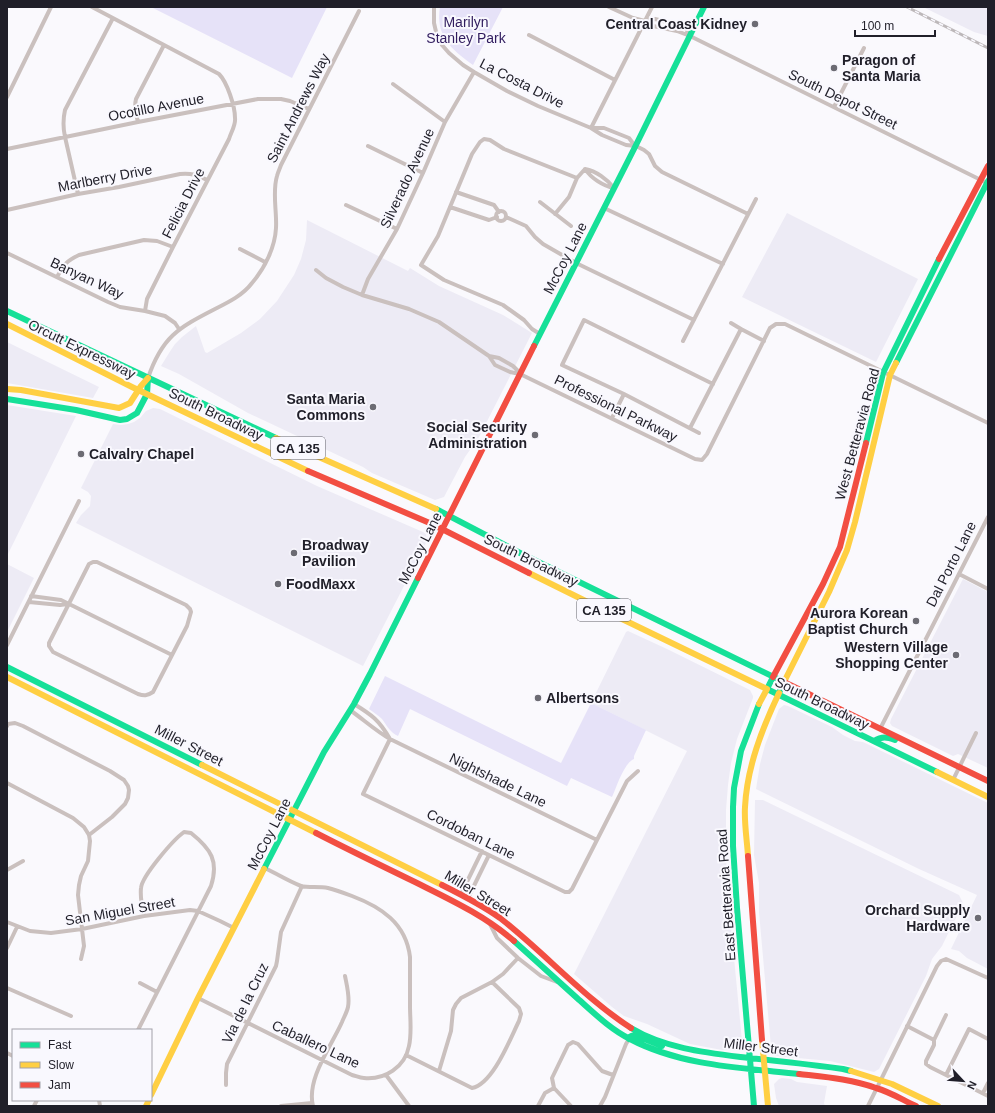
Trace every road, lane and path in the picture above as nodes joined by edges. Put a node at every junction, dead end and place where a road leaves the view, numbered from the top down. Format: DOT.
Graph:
graph roads {
  1 [pos="51,7"];
  2 [pos="92,7"];
  3 [pos="434,7"];
  4 [pos="609,7"];
  5 [pos="652,7"];
  6 [pos="704,7"];
  7 [pos="359,11"];
  8 [pos="113,18"];
  9 [pos="645,20"];
  10 [pos="528,35"];
  11 [pos="690,36"];
  12 [pos="164,45"];
  13 [pos="864,48"];
  14 [pos="474,72"];
  15 [pos="616,80"];
  16 [pos="393,84"];
  17 [pos="7,97"];
  18 [pos="232,104"];
  19 [pos="834,107"];
  20 [pos="309,110"];
  21 [pos="138,122"];
  22 [pos="445,122"];
  23 [pos="592,128"];
  24 [pos="65,137"];
  25 [pos="368,146"];
  26 [pos="636,146"];
  27 [pos="7,149"];
  28 [pos="988,166"];
  29 [pos="423,173"];
  30 [pos="577,178"];
  31 [pos="207,180"];
  32 [pos="981,180"];
  33 [pos="988,182"];
  34 [pos="614,188"];
  35 [pos="456,192"];
  36 [pos="78,194"];
  37 [pos="756,199"];
  38 [pos="540,202"];
  39 [pos="346,205"];
  40 [pos="450,207"];
  41 [pos="604,208"];
  42 [pos="7,210"];
  43 [pos="499,212"];
  44 [pos="555,214"];
  45 [pos="748,214"];
  46 [pos="496,217"];
  47 [pos="506,217"];
  48 [pos="572,226"];
  49 [pos="397,229"];
  50 [pos="172,247"];
  51 [pos="240,249"];
  52 [pos="7,253"];
  53 [pos="265,262"];
  54 [pos="576,263"];
  55 [pos="723,264"];
  56 [pos="316,270"];
  57 [pos="58,277"];
  58 [pos="362,295"];
  59 [pos="7,311"];
  60 [pos="145,311"];
  61 [pos="694,320"];
  62 [pos="731,323"];
  63 [pos="7,324"];
  64 [pos="179,329"];
  65 [pos="741,329"];
  66 [pos="540,334"];
  67 [pos="683,341"];
  68 [pos="764,341"];
  69 [pos="489,356"];
  70 [pos="883,373"];
  71 [pos="520,374"];
  72 [pos="890,376"];
  73 [pos="148,378"];
  74 [pos="713,384"];
  75 [pos="7,389"];
  76 [pos="138,390"];
  77 [pos="147,394"];
  78 [pos="624,394"];
  79 [pos="7,399"];
  80 [pos="612,418"];
  81 [pos="988,423"];
  82 [pos="690,428"];
  83 [pos="699,433"];
  84 [pos="79,501"];
  85 [pos="450,516"];
  86 [pos="988,517"];
  87 [pos="443,530"];
  88 [pos="565,574"];
  89 [pos="959,574"];
  90 [pos="572,578"];
  91 [pos="561,589"];
  92 [pos="988,589"];
  93 [pos="31,596"];
  94 [pos="29,602"];
  95 [pos="69,603"];
  96 [pos="7,645"];
  97 [pos="172,655"];
  98 [pos="7,667"];
  99 [pos="7,677"];
  100 [pos="773,677"];
  101 [pos="784,682"];
  102 [pos="767,689"];
  103 [pos="778,694"];
  104 [pos="354,704"];
  105 [pos="350,710"];
  106 [pos="7,726"];
  107 [pos="880,729"];
  108 [pos="976,733"];
  109 [pos="390,739"];
  110 [pos="874,741"];
  111 [pos="943,759"];
  112 [pos="960,767"];
  113 [pos="638,771"];
  114 [pos="953,780"];
  115 [pos="988,781"];
  116 [pos="7,783"];
  117 [pos="988,797"];
  118 [pos="293,811"];
  119 [pos="289,820"];
  120 [pos="89,835"];
  121 [pos="597,840"];
  122 [pos="482,852"];
  123 [pos="489,855"];
  124 [pos="23,861"];
  125 [pos="265,868"];
  126 [pos="7,870"];
  127 [pos="302,886"];
  128 [pos="461,894"];
  129 [pos="468,898"];
  130 [pos="198,911"];
  131 [pos="144,916"];
  132 [pos="489,921"];
  133 [pos="7,922"];
  134 [pos="752,924"];
  135 [pos="739,925"];
  136 [pos="17,927"];
  137 [pos="234,928"];
  138 [pos="82,929"];
  139 [pos="7,948"];
  140 [pos="518,958"];
  141 [pos="82,959"];
  142 [pos="345,976"];
  143 [pos="988,978"];
  144 [pos="492,982"];
  145 [pos="140,983"];
  146 [pos="562,983"];
  147 [pos="7,988"];
  148 [pos="157,992"];
  149 [pos="198,998"];
  150 [pos="946,1015"];
  151 [pos="71,1016"];
  152 [pos="247,1023"];
  153 [pos="907,1026"];
  154 [pos="138,1029"];
  155 [pos="629,1039"];
  156 [pos="988,1039"];
  157 [pos="934,1040"];
  158 [pos="680,1048"];
  159 [pos="406,1055"];
  160 [pos="750,1058"];
  161 [pos="323,1060"];
  162 [pos="764,1060"];
  163 [pos="751,1069"];
  164 [pos="438,1071"];
  165 [pos="765,1071"];
  166 [pos="386,1075"];
  167 [pos="613,1075"];
  168 [pos="946,1075"];
  169 [pos="881,1080"];
  170 [pos="988,1082"];
  171 [pos="226,1085"];
  172 [pos="554,1088"];
  173 [pos="877,1088"];
  174 [pos="152,1093"];
  175 [pos="983,1093"];
  176 [pos="988,1096"];
  177 [pos="312,1105"];
  178 [pos="281,1106"];
  179 [pos="409,1106"];
  180 [pos="538,1106"];
  181 [pos="571,1106"];
  182 [pos="600,1106"];
  183 [pos="754,1106"];
  184 [pos="768,1106"];
  185 [pos="868,1106"];
  186 [pos="916,1106"];
  187 [pos="938,1106"];
  1 -- 17 [label="street"];
  2 -- 8 [label="street, Felicia Drive"];
  3 -- 14 [label="street, La Costa Drive"];
  4 -- 9 [label="street"];
  5 -- 9 [label="street"];
  6 -- 11 [label="main road, McCoy Lane"];
  7 -- 20 [label="street, Saint Andrews Way"];
  8 -- 12 [label="street, Felicia Drive"];
  8 -- 24 [label="street"];
  9 -- 11 [label="street"];
  9 -- 11 [label="street"];
  9 -- 15 [label="street"];
  10 -- 15 [label="street"];
  11 -- 19 [label="street, South Depot Street"];
  11 -- 26 [label="main road, McCoy Lane"];
  12 -- 18 [label="street, Felicia Drive"];
  12 -- 21 [label="street"];
  13 -- 19 [label="street"];
  14 -- 22 [label="street, Silverado Avenue"];
  14 -- 23 [label="street, La Costa Drive"];
  15 -- 23 [label="street"];
  16 -- 22 [label="street"];
  18 -- 20 [label="street, Ocotillo Avenue"];
  18 -- 21 [label="street, Ocotillo Avenue"];
  18 -- 31 [label="street, Felicia Drive"];
  19 -- 32 [label="street, South Depot Street"];
  20 -- 53 [label="street, Saint Andrews Way"];
  21 -- 24 [label="street, Ocotillo Avenue"];
  22 -- 29 [label="street, Silverado Avenue"];
  23 -- 26 [label="street, La Costa Drive"];
  23 -- 26 [label="street, La Costa Drive"];
  24 -- 27 [label="street, Ocotillo Avenue"];
  24 -- 36 [label="street"];
  25 -- 29 [label="street"];
  26 -- 34 [label="main road, McCoy Lane"];
  26 -- 45 [label="street"];
  28 -- 32 [label="main road, West Betteravia Road"];
  29 -- 49 [label="street, Silverado Avenue"];
  30 -- 34 [label="street"];
  30 -- 35 [label="street"];
  30 -- 44 [label="street"];
  31 -- 36 [label="street, Marlberry Drive"];
  31 -- 50 [label="street, Felicia Drive"];
  32 -- 33 [label="street, South Depot Street"];
  32 -- 70 [label="main road, West Betteravia Road"];
  33 -- 72 [label="main road, West Betteravia Road"];
  34 -- 41 [label="main road, McCoy Lane"];
  35 -- 40 [label="street"];
  35 -- 43 [label="street"];
  36 -- 42 [label="street, Marlberry Drive"];
  37 -- 45 [label="street"];
  38 -- 44 [label="street"];
  39 -- 49 [label="street"];
  40 -- 46 [label="street"];
  40 -- 66 [label="street"];
  41 -- 54 [label="main road, McCoy Lane"];
  41 -- 55 [label="street"];
  43 -- 46 [label="street"];
  43 -- 47 [label="street"];
  44 -- 48 [label="street"];
  45 -- 55 [label="street"];
  46 -- 47 [label="street"];
  47 -- 54 [label="street"];
  49 -- 58 [label="street, Silverado Avenue"];
  50 -- 57 [label="street"];
  50 -- 60 [label="street, Felicia Drive"];
  51 -- 53 [label="street"];
  52 -- 57 [label="street, Banyan Way"];
  53 -- 64 [label="street, Saint Andrews Way"];
  54 -- 61 [label="street"];
  54 -- 66 [label="main road, McCoy Lane"];
  55 -- 61 [label="street"];
  56 -- 58 [label="street, Professional Parkway"];
  57 -- 60 [label="street, Banyan Way"];
  58 -- 69 [label="street, Professional Parkway"];
  59 -- 73 [label="main road, Orcutt Expressway / CA 135"];
  60 -- 64 [label="street, Banyan Way"];
  61 -- 67 [label="street"];
  62 -- 65 [label="street"];
  63 -- 76 [label="main road, Orcutt Expressway / CA 135"];
  64 -- 73 [label="street, Saint Andrews Way"];
  65 -- 68 [label="street"];
  65 -- 74 [label="street"];
  66 -- 71 [label="main road, McCoy Lane"];
  68 -- 70 [label="street"];
  68 -- 80 [label="street, Professional Parkway"];
  69 -- 71 [label="street, Professional Parkway"];
  69 -- 71 [label="street, Professional Parkway"];
  70 -- 72 [label="street"];
  70 -- 100 [label="main road, West Betteravia Road"];
  71 -- 80 [label="street, Professional Parkway"];
  71 -- 85 [label="main road, McCoy Lane"];
  72 -- 81 [label="street"];
  72 -- 101 [label="main road, West Betteravia Road"];
  73 -- 76 [label="main road"];
  73 -- 77 [label="main road"];
  73 -- 85 [label="main road, South Broadway / CA 135"];
  74 -- 78 [label="street"];
  74 -- 82 [label="street"];
  75 -- 76 [label="main road"];
  76 -- 77 [label="main road, Orcutt Expressway / CA 135"];
  77 -- 79 [label="main road"];
  77 -- 87 [label="main road, South Broadway / CA 135"];
  78 -- 80 [label="street"];
  78 -- 82 [label="street"];
  82 -- 83 [label="street"];
  84 -- 93 [label="street"];
  85 -- 87 [label="main road, McCoy Lane"];
  85 -- 88 [label="main road, South Broadway / CA 135"];
  86 -- 89 [label="street, Dal Porto Lane"];
  87 -- 91 [label="main road, South Broadway / CA 135"];
  87 -- 104 [label="main road, McCoy Lane"];
  88 -- 90 [label="main road, South Broadway / CA 135"];
  88 -- 91 [label="main road"];
  89 -- 92 [label="street"];
  89 -- 107 [label="street, Dal Porto Lane"];
  90 -- 91 [label="main road"];
  90 -- 100 [label="main road, South Broadway / CA 135"];
  91 -- 102 [label="main road, South Broadway / CA 135"];
  93 -- 94 [label="street"];
  93 -- 95 [label="street"];
  94 -- 95 [label="street"];
  94 -- 96 [label="street"];
  95 -- 97 [label="street"];
  95 -- 97 [label="street"];
  95 -- 97 [label="street"];
  98 -- 118 [label="main road, Miller Street"];
  99 -- 119 [label="main road, Miller Street"];
  100 -- 101 [label="main road, South Broadway / CA 135"];
  100 -- 102 [label="main road, West Betteravia Road"];
  101 -- 103 [label="main road, West Betteravia Road"];
  101 -- 107 [label="main road, South Broadway / CA 135"];
  102 -- 103 [label="main road, South Broadway / CA 135"];
  102 -- 135 [label="main road, East Betteravia Road"];
  103 -- 110 [label="main road, South Broadway / CA 135"];
  103 -- 134 [label="main road, East Betteravia Road"];
  104 -- 105 [label="main road, McCoy Lane"];
  104 -- 109 [label="street"];
  105 -- 109 [label="street, Nightshade Lane"];
  105 -- 118 [label="main road, McCoy Lane"];
  106 -- 120 [label="street"];
  107 -- 111 [label="main road, South Broadway / CA 135"];
  108 -- 112 [label="street"];
  109 -- 121 [label="street, Nightshade Lane"];
  109 -- 122 [label="street, Cordoban Lane"];
  110 -- 111 [label="main road"];
  110 -- 114 [label="main road, South Broadway / CA 135"];
  111 -- 112 [label="main road, South Broadway / CA 135"];
  112 -- 114 [label="street"];
  112 -- 115 [label="main road, South Broadway / CA 135"];
  113 -- 121 [label="street"];
  114 -- 117 [label="main road, South Broadway / CA 135"];
  116 -- 120 [label="street"];
  118 -- 119 [label="main road, McCoy Lane"];
  118 -- 128 [label="main road, Miller Street"];
  119 -- 125 [label="main road, McCoy Lane"];
  119 -- 132 [label="main road, Miller Street"];
  120 -- 138 [label="street"];
  121 -- 123 [label="street, Cordoban Lane"];
  122 -- 123 [label="street, Cordoban Lane"];
  122 -- 128 [label="street"];
  123 -- 129 [label="street"];
  124 -- 126 [label="street"];
  125 -- 127 [label="street, Caballero Lane"];
  125 -- 137 [label="main road, McCoy Lane"];
  127 -- 152 [label="street, Via de la Cruz"];
  127 -- 159 [label="street, Caballero Lane"];
  128 -- 129 [label="main road, Miller Street"];
  129 -- 158 [label="main road, Miller Street"];
  130 -- 131 [label="street, San Miguel Street"];
  130 -- 131 [label="street"];
  130 -- 137 [label="street, San Miguel Street"];
  130 -- 148 [label="street"];
  131 -- 138 [label="street, San Miguel Street"];
  132 -- 140 [label="street, Miller Street"];
  132 -- 146 [label="main road, Miller Street"];
  133 -- 136 [label="street, San Miguel Street"];
  134 -- 135 [label="main road"];
  134 -- 162 [label="main road, East Betteravia Road"];
  135 -- 160 [label="main road, East Betteravia Road"];
  136 -- 138 [label="street, San Miguel Street"];
  136 -- 139 [label="street"];
  137 -- 149 [label="main road, McCoy Lane"];
  138 -- 141 [label="street"];
  140 -- 144 [label="street"];
  140 -- 146 [label="street, Miller Street"];
  142 -- 161 [label="street"];
  143 -- 153 [label="street"];
  144 -- 164 [label="street"];
  144 -- 164 [label="street"];
  145 -- 148 [label="street"];
  146 -- 155 [label="main road, Miller Street"];
  147 -- 151 [label="street"];
  148 -- 154 [label="street"];
  149 -- 152 [label="street, Caballero Lane"];
  149 -- 174 [label="main road, McCoy Lane"];
  150 -- 157 [label="street"];
  152 -- 161 [label="street, Caballero Lane"];
  152 -- 171 [label="street, Via de la Cruz"];
  153 -- 157 [label="street"];
  153 -- 169 [label="street"];
  155 -- 158 [label="main road"];
  155 -- 163 [label="main road, Miller Street"];
  155 -- 167 [label="street"];
  156 -- 168 [label="street"];
  157 -- 168 [label="street"];
  158 -- 160 [label="main road, Miller Street"];
  159 -- 164 [label="street"];
  159 -- 166 [label="street, Caballero Lane"];
  160 -- 162 [label="main road, Miller Street"];
  160 -- 163 [label="main road, East Betteravia Road"];
  161 -- 166 [label="street, Caballero Lane"];
  161 -- 177 [label="street"];
  162 -- 165 [label="main road, East Betteravia Road"];
  162 -- 169 [label="main road, Miller Street"];
  163 -- 165 [label="main road, Miller Street"];
  163 -- 183 [label="main road, East Betteravia Road"];
  165 -- 173 [label="main road, Miller Street"];
  165 -- 184 [label="main road, East Betteravia Road"];
  166 -- 179 [label="street"];
  167 -- 172 [label="street"];
  167 -- 182 [label="street"];
  168 -- 175 [label="street"];
  169 -- 173 [label="street"];
  169 -- 187 [label="main road, Miller Street"];
  170 -- 175 [label="street"];
  172 -- 180 [label="street"];
  172 -- 181 [label="street"];
  173 -- 185 [label="street"];
  173 -- 186 [label="main road, Miller Street"];
  175 -- 176 [label="street"];
  177 -- 178 [label="street"];
}
